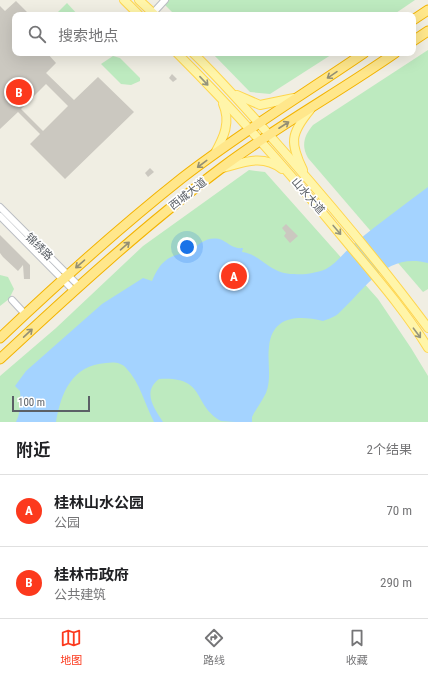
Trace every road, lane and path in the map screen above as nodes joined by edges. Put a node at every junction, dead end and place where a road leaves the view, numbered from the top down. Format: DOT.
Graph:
graph roads {
  1 [pos="124,0"];
  2 [pos="139,0"];
  3 [pos="165,0"];
  4 [pos="428,10"];
  5 [pos="136,12"];
  6 [pos="152,12"];
  7 [pos="156,12"];
  8 [pos="416,18"];
  9 [pos="428,31"];
  10 [pos="416,39"];
  11 [pos="180,56"];
  12 [pos="197,56"];
  13 [pos="360,56"];
  14 [pos="391,56"];
  15 [pos="230,91"];
  16 [pos="301,96"];
  17 [pos="222,100"];
  18 [pos="312,107"];
  19 [pos="260,124"];
  20 [pos="250,130"];
  21 [pos="269,135"];
  22 [pos="260,141"];
  23 [pos="213,155"];
  24 [pos="220,169"];
  25 [pos="292,178"];
  26 [pos="308,180"];
  27 [pos="0,207"];
  28 [pos="0,216"];
  29 [pos="65,277"];
  30 [pos="76,288"];
  31 [pos="12,300"];
  32 [pos="25,314"];
  33 [pos="428,328"];
  34 [pos="0,338"];
  35 [pos="428,348"];
  36 [pos="0,360"];
  1 -- 5 [label="main road"];
  2 -- 6 [label="main road"];
  3 -- 7 [label="street"];
  4 -- 8 [label="highway"];
  9 -- 10 [label="highway"];
  11 -- 17 [label="main road, 山水大道, one-way"];
  12 -- 15 [label="main road, 山水大道"];
  13 -- 16 [label="highway, 西城大道, one-way"];
  14 -- 18 [label="highway, 西城大道"];
  15 -- 16 [label="main road"];
  15 -- 19 [label="main road, 山水大道"];
  16 -- 19 [label="highway, 西城大道"];
  17 -- 20 [label="main road, 山水大道"];
  17 -- 23 [label="main road"];
  21 -- 18 [label="highway, 西城大道, one-way"];
  18 -- 26 [label="main road"];
  19 -- 20 [label="highway, 西城大道"];
  19 -- 21 [label="main road, 山水大道"];
  20 -- 22 [label="main road, 山水大道"];
  20 -- 23 [label="highway, 西城大道"];
  21 -- 22 [label="highway, 西城大道"];
  21 -- 26 [label="main road, 山水大道"];
  22 -- 24 [label="highway, 西城大道"];
  22 -- 25 [label="main road, 山水大道"];
  23 -- 29 [label="highway, 西城大道, one-way"];
  24 -- 25 [label="main road"];
  30 -- 24 [label="highway, 西城大道, one-way"];
  25 -- 35 [label="main road, 山水大道, one-way"];
  26 -- 33 [label="main road, 山水大道"];
  27 -- 29 [label="street, 锦绣路"];
  28 -- 29 [label="street, 锦绣路"];
  29 -- 30 [label="street, 锦绣路"];
  29 -- 32 [label="highway, 西城大道"];
  36 -- 30 [label="highway, 西城大道, one-way"];
  31 -- 32 [label="street"];
  32 -- 34 [label="highway, 西城大道"];
}
